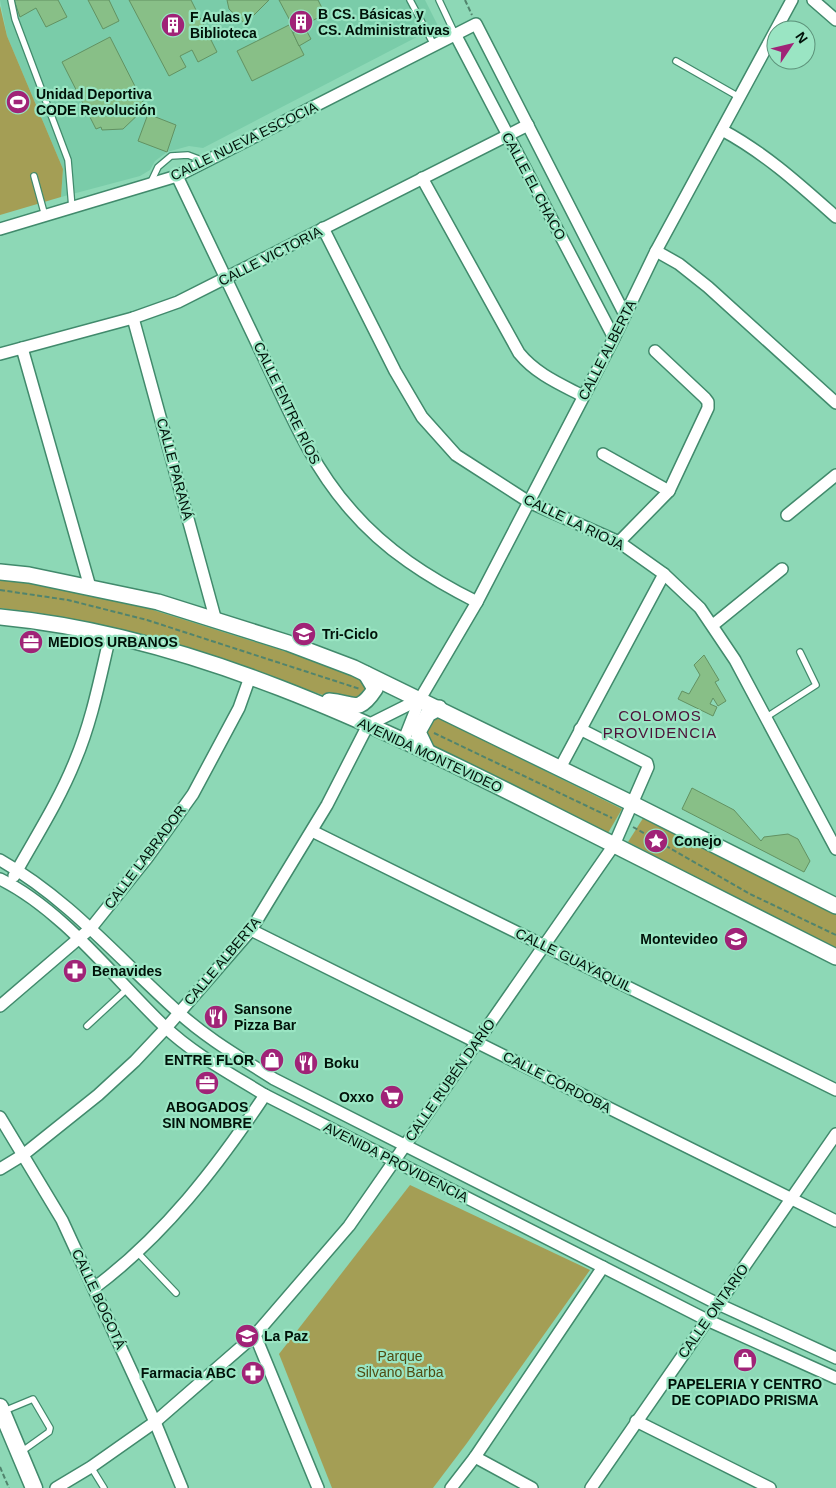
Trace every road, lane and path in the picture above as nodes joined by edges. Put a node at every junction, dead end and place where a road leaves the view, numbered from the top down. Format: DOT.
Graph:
graph roads {
  1 [pos="11,0"];
  2 [pos="410,0"];
  3 [pos="439,0"];
  4 [pos="465,0"];
  5 [pos="813,0"];
  6 [pos="787,2"];
  7 [pos="836,20"];
  8 [pos="476,24"];
  9 [pos="455,34"];
  10 [pos="434,45"];
  11 [pos="676,61"];
  12 [pos="739,97"];
  13 [pos="528,125"];
  14 [pos="722,130"];
  15 [pos="508,136"];
  16 [pos="206,162"];
  17 [pos="34,176"];
  18 [pos="177,176"];
  19 [pos="422,178"];
  20 [pos="149,185"];
  21 [pos="72,208"];
  22 [pos="46,216"];
  23 [pos="836,217"];
  24 [pos="323,228"];
  25 [pos="0,229"];
  26 [pos="656,251"];
  27 [pos="227,279"];
  28 [pos="625,315"];
  29 [pos="133,318"];
  30 [pos="614,338"];
  31 [pos="22,348"];
  32 [pos="655,351"];
  33 [pos="0,354"];
  34 [pos="584,396"];
  35 [pos="836,403"];
  36 [pos="603,454"];
  37 [pos="836,475"];
  38 [pos="669,490"];
  39 [pos="529,502"];
  40 [pos="787,515"];
  41 [pos="619,542"];
  42 [pos="782,569"];
  43 [pos="0,572"];
  44 [pos="664,574"];
  45 [pos="90,587"];
  46 [pos="477,602"];
  47 [pos="0,617"];
  48 [pos="216,621"];
  49 [pos="713,625"];
  50 [pos="110,636"];
  51 [pos="800,652"];
  52 [pos="366,674"];
  53 [pos="250,677"];
  54 [pos="420,699"];
  55 [pos="310,700"];
  56 [pos="439,708"];
  57 [pos="765,718"];
  58 [pos="368,725"];
  59 [pos="580,729"];
  60 [pos="403,742"];
  61 [pos="428,753"];
  62 [pos="560,768"];
  63 [pos="633,804"];
  64 [pos="312,831"];
  65 [pos="614,845"];
  66 [pos="836,849"];
  67 [pos="0,860"];
  68 [pos="18,870"];
  69 [pos="5,881"];
  70 [pos="836,906"];
  71 [pos="91,928"];
  72 [pos="251,930"];
  73 [pos="78,940"];
  74 [pos="545,946"];
  75 [pos="836,957"];
  76 [pos="127,989"];
  77 [pos="0,1006"];
  78 [pos="178,1013"];
  79 [pos="88,1026"];
  80 [pos="166,1028"];
  81 [pos="477,1042"];
  82 [pos="836,1090"];
  83 [pos="265,1096"];
  84 [pos="0,1117"];
  85 [pos="836,1134"];
  86 [pos="405,1145"];
  87 [pos="23,1155"];
  88 [pos="394,1161"];
  89 [pos="0,1169"];
  90 [pos="791,1199"];
  91 [pos="836,1221"];
  92 [pos="137,1252"];
  93 [pos="603,1267"];
  94 [pos="94,1288"];
  95 [pos="176,1293"];
  96 [pos="718,1304"];
  97 [pos="707,1320"];
  98 [pos="255,1335"];
  99 [pos="836,1358"];
  100 [pos="836,1378"];
  101 [pos="1,1410"];
  102 [pos="636,1421"];
  103 [pos="155,1422"];
  104 [pos="20,1452"];
  105 [pos="475,1457"];
  106 [pos="91,1467"];
  107 [pos="0,1468"];
  108 [pos="8,1488"];
  109 [pos="34,1488"];
  110 [pos="56,1488"];
  111 [pos="104,1488"];
  112 [pos="182,1488"];
  113 [pos="318,1488"];
  114 [pos="451,1488"];
  115 [pos="532,1488"];
  116 [pos="591,1488"];
  117 [pos="770,1488"];
  1 -- 21 [label="lane"];
  2 -- 10 [label="lane"];
  3 -- 9 [label="lane"];
  4 -- 8 [label="path"];
  5 -- 7 [label="street"];
  6 -- 12 [label="street, CALLE ALBERTA"];
  8 -- 9 [label="street, CALLE NUEVA ESCOCIA"];
  8 -- 13 [label="street, CALLE EL CHACO"];
  9 -- 10 [label="street, CALLE NUEVA ESCOCIA"];
  9 -- 15 [label="street, CALLE EL CHACO"];
  10 -- 16 [label="street, CALLE NUEVA ESCOCIA"];
  11 -- 12 [label="lane"];
  12 -- 14 [label="street, CALLE ALBERTA"];
  13 -- 15 [label="street, CALLE VICTORIA"];
  13 -- 28 [label="street, CALLE EL CHACO"];
  14 -- 23 [label="street"];
  14 -- 26 [label="street, CALLE ALBERTA"];
  15 -- 19 [label="street, CALLE VICTORIA"];
  15 -- 30 [label="street, CALLE EL CHACO"];
  16 -- 18 [label="street, CALLE NUEVA ESCOCIA"];
  16 -- 20 [label="lane"];
  17 -- 22 [label="lane"];
  18 -- 20 [label="street, CALLE NUEVA ESCOCIA"];
  18 -- 27 [label="street, CALLE ENTRE RÍOS"];
  19 -- 24 [label="street, CALLE VICTORIA"];
  19 -- 34 [label="street"];
  20 -- 21 [label="street, CALLE NUEVA ESCOCIA"];
  21 -- 22 [label="street, CALLE NUEVA ESCOCIA"];
  22 -- 25 [label="street, CALLE NUEVA ESCOCIA"];
  24 -- 27 [label="street, CALLE VICTORIA"];
  24 -- 39 [label="street, CALLE LA RIOJA"];
  26 -- 28 [label="street, CALLE ALBERTA"];
  26 -- 35 [label="street"];
  27 -- 29 [label="street, CALLE VICTORIA"];
  27 -- 46 [label="street, CALLE ENTRE RÍOS"];
  28 -- 30 [label="street, CALLE ALBERTA"];
  29 -- 31 [label="street, CALLE VICTORIA"];
  29 -- 48 [label="street, CALLE PARANÁ"];
  30 -- 34 [label="street, CALLE ALBERTA"];
  31 -- 33 [label="street, CALLE VICTORIA"];
  31 -- 45 [label="street"];
  32 -- 38 [label="street"];
  34 -- 39 [label="street, CALLE ALBERTA"];
  36 -- 38 [label="street"];
  37 -- 40 [label="street"];
  38 -- 41 [label="street"];
  39 -- 41 [label="street, CALLE LA RIOJA"];
  39 -- 46 [label="street, CALLE ALBERTA"];
  41 -- 44 [label="street, CALLE LA RIOJA"];
  42 -- 49 [label="street"];
  43 -- 45 [label="street"];
  44 -- 49 [label="street, CALLE LA RIOJA"];
  44 -- 59 [label="street"];
  45 -- 48 [label="street"];
  46 -- 54 [label="street, CALLE ALBERTA"];
  47 -- 50 [label="street, AVENIDA MONTEVIDEO"];
  48 -- 52 [label="street"];
  49 -- 57 [label="street, CALLE LA RIOJA"];
  50 -- 53 [label="street, AVENIDA MONTEVIDEO"];
  50 -- 68 [label="street"];
  51 -- 57 [label="lane"];
  52 -- 54 [label="street"];
  52 -- 55 [label="street"];
  53 -- 55 [label="street, AVENIDA MONTEVIDEO"];
  53 -- 71 [label="street, CALLE LABRADOR"];
  54 -- 56 [label="street"];
  54 -- 58 [label="street"];
  54 -- 60 [label="street, CALLE ALBERTA"];
  55 -- 58 [label="street, AVENIDA MONTEVIDEO"];
  56 -- 61 [label="street"];
  56 -- 62 [label="street"];
  57 -- 66 [label="street, CALLE LA RIOJA"];
  58 -- 60 [label="street, AVENIDA MONTEVIDEO"];
  58 -- 64 [label="street, CALLE ALBERTA"];
  59 -- 62 [label="street"];
  59 -- 63 [label="street, CALLE RUBÉN DARÍO"];
  60 -- 61 [label="street, AVENIDA MONTEVIDEO"];
  61 -- 65 [label="street, AVENIDA MONTEVIDEO"];
  62 -- 63 [label="street"];
  63 -- 65 [label="street, CALLE RUBÉN DARÍO"];
  63 -- 70 [label="street"];
  64 -- 72 [label="street, CALLE ALBERTA"];
  64 -- 74 [label="street, CALLE GUAYAQUIL"];
  65 -- 74 [label="street, CALLE RUBÉN DARÍO"];
  65 -- 75 [label="street, AVENIDA MONTEVIDEO"];
  67 -- 68 [label="street, AVENIDA PROVIDENCIA"];
  68 -- 69 [label="street"];
  68 -- 71 [label="street, AVENIDA PROVIDENCIA"];
  69 -- 73 [label="street, AVENIDA PROVIDENCIA"];
  71 -- 73 [label="street, CALLE LABRADOR"];
  71 -- 78 [label="street, AVENIDA PROVIDENCIA"];
  72 -- 78 [label="street, CALLE ALBERTA"];
  72 -- 81 [label="street, CALLE CÓRDOBA"];
  73 -- 76 [label="street, AVENIDA PROVIDENCIA"];
  73 -- 77 [label="street, CALLE LABRADOR"];
  74 -- 81 [label="street, CALLE RUBÉN DARÍO"];
  74 -- 82 [label="street, CALLE GUAYAQUIL"];
  76 -- 79 [label="lane"];
  76 -- 80 [label="street, AVENIDA PROVIDENCIA"];
  78 -- 80 [label="street, CALLE ALBERTA"];
  78 -- 86 [label="street, AVENIDA PROVIDENCIA"];
  80 -- 83 [label="street, AVENIDA PROVIDENCIA"];
  80 -- 87 [label="street, CALLE ALBERTA"];
  81 -- 86 [label="street, CALLE RUBÉN DARÍO"];
  81 -- 90 [label="street, CALLE CÓRDOBA"];
  83 -- 88 [label="street, AVENIDA PROVIDENCIA"];
  83 -- 92 [label="street"];
  84 -- 87 [label="street, CALLE BOGOTÁ"];
  85 -- 90 [label="street, CALLE ONTARIO"];
  86 -- 88 [label="street, CALLE RUBÉN DARÍO"];
  86 -- 96 [label="street, AVENIDA PROVIDENCIA"];
  87 -- 89 [label="street, CALLE ALBERTA"];
  87 -- 94 [label="street, CALLE BOGOTÁ"];
  88 -- 93 [label="street, AVENIDA PROVIDENCIA"];
  88 -- 98 [label="street, CALLE RUBÉN DARÍO"];
  90 -- 91 [label="street, CALLE CÓRDOBA"];
  90 -- 96 [label="street, CALLE ONTARIO"];
  92 -- 94 [label="street"];
  92 -- 95 [label="lane"];
  93 -- 97 [label="street, AVENIDA PROVIDENCIA"];
  93 -- 105 [label="street"];
  94 -- 103 [label="street, CALLE BOGOTÁ"];
  96 -- 97 [label="street, CALLE ONTARIO"];
  96 -- 99 [label="street, AVENIDA PROVIDENCIA"];
  97 -- 100 [label="street, AVENIDA PROVIDENCIA"];
  97 -- 102 [label="street, CALLE ONTARIO"];
  98 -- 103 [label="street, CALLE RUBÉN DARÍO"];
  98 -- 113 [label="street"];
  101 -- 104 [label="main road"];
  101 -- 104 [label="lane"];
  102 -- 116 [label="street, CALLE ONTARIO"];
  102 -- 117 [label="street"];
  103 -- 106 [label="street, CALLE RUBÉN DARÍO"];
  103 -- 112 [label="street, CALLE BOGOTÁ"];
  104 -- 109 [label="main road"];
  105 -- 114 [label="street"];
  105 -- 115 [label="street"];
  106 -- 110 [label="street, CALLE RUBÉN DARÍO"];
  106 -- 111 [label="lane"];
  107 -- 108 [label="path"];
}
